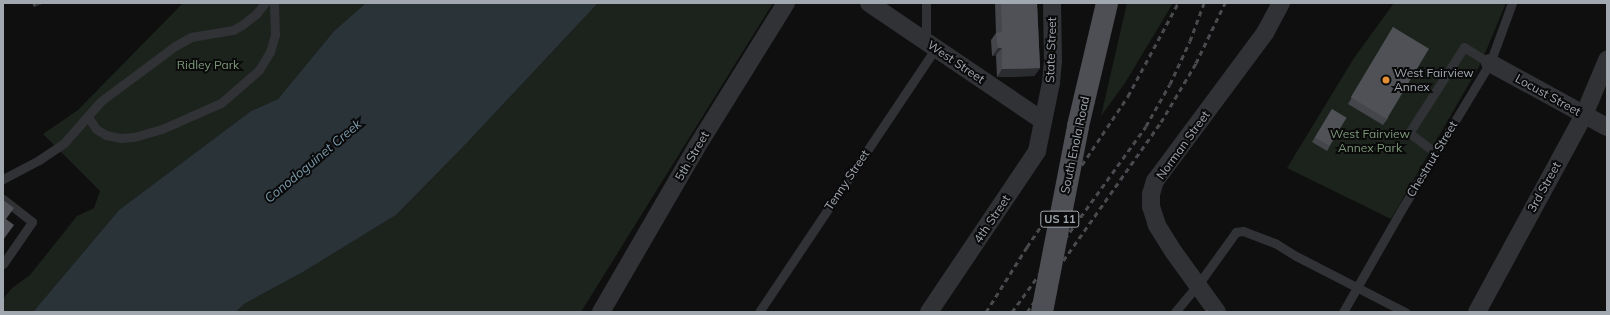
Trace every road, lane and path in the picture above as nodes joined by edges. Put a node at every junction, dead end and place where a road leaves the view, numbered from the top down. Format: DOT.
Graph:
graph roads {
  1 [pos="265,3"];
  2 [pos="274,3"];
  3 [pos="786,3"];
  4 [pos="869,3"];
  5 [pos="926,3"];
  6 [pos="1052,3"];
  7 [pos="1107,3"];
  8 [pos="1281,3"];
  9 [pos="1512,3"];
  10 [pos="931,45"];
  11 [pos="1607,60"];
  12 [pos="1490,63"];
  13 [pos="1584,115"];
  14 [pos="88,117"];
  15 [pos="1043,121"];
  16 [pos="1607,127"];
  17 [pos="1436,153"];
  18 [pos="3,178"];
  19 [pos="3,199"];
  20 [pos="3,264"];
  21 [pos="1197,286"];
  22 [pos="1357,288"];
  23 [pos="601,312"];
  24 [pos="758,312"];
  25 [pos="929,312"];
  26 [pos="1042,312"];
  27 [pos="1175,312"];
  28 [pos="1216,312"];
  29 [pos="1343,312"];
  30 [pos="1405,312"];
  31 [pos="1477,312"];
  1 -- 14 [label="lane"];
  2 -- 14 [label="lane"];
  3 -- 23 [label="street, 5th Street"];
  4 -- 10 [label="street, West Street"];
  5 -- 10 [label="lane"];
  6 -- 15 [label="street, State Street"];
  7 -- 26 [label="main road, South Enola Road / US 11, bridge"];
  8 -- 21 [label="street, Norman Street"];
  9 -- 12 [label="lane, Chestnut Street"];
  10 -- 15 [label="street, West Street"];
  10 -- 24 [label="lane, Tenny Street"];
  11 -- 13 [label="street, 3rd Street"];
  12 -- 13 [label="street, Locust Street"];
  12 -- 17 [label="lane, Chestnut Street"];
  12 -- 17 [label="lane"];
  13 -- 16 [label="street, Locust Street"];
  13 -- 31 [label="street, 3rd Street"];
  14 -- 18 [label="lane"];
  15 -- 25 [label="street, 4th Street"];
  17 -- 22 [label="lane, Chestnut Street"];
  19 -- 20 [label="lane"];
  21 -- 22 [label="lane"];
  21 -- 27 [label="lane"];
  21 -- 28 [label="street, Norman Street"];
  22 -- 29 [label="lane, Chestnut Street"];
  22 -- 30 [label="lane"];
}
